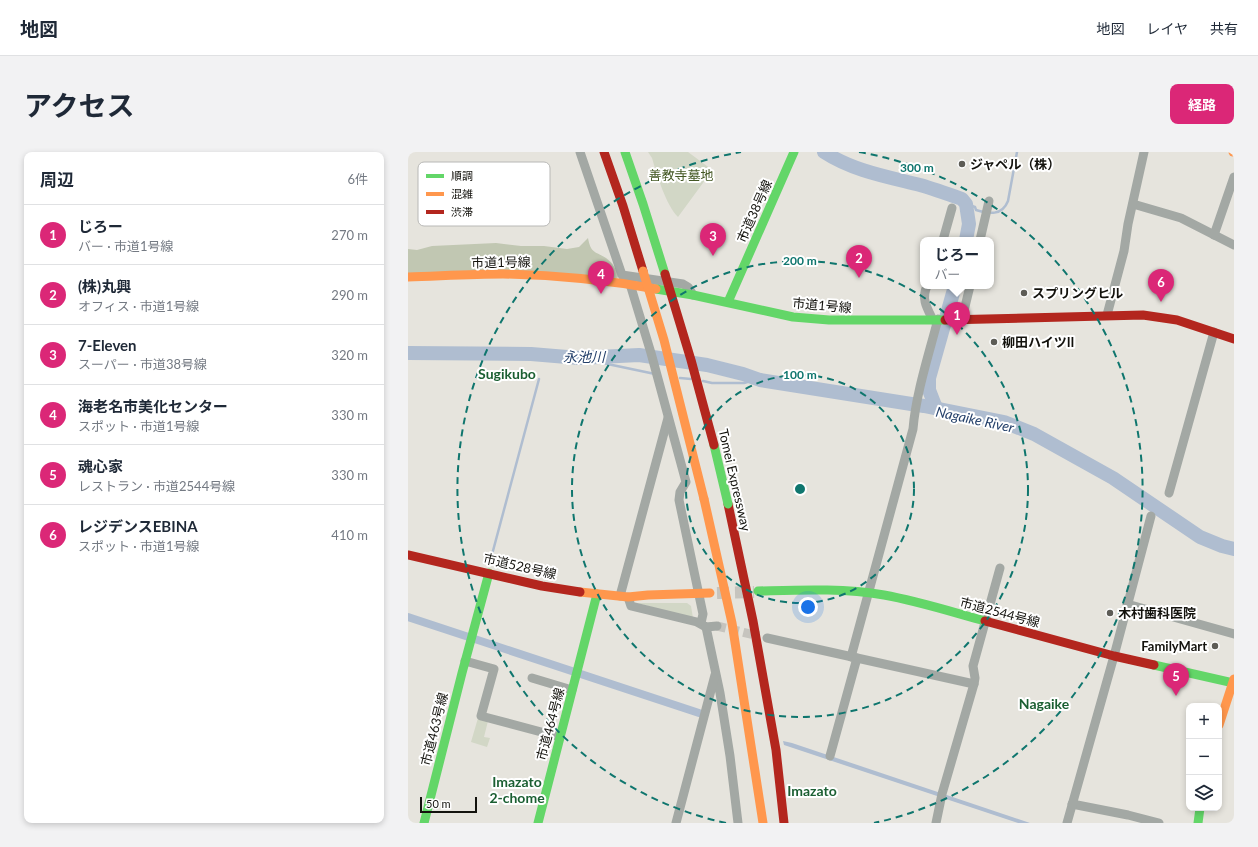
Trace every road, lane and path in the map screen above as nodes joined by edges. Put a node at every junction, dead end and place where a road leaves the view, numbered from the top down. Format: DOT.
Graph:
graph roads {
  1 [pos="580,152"];
  2 [pos="604,152"];
  3 [pos="625,152"];
  4 [pos="794,152"];
  5 [pos="1144,152"];
  6 [pos="1234,177"];
  7 [pos="1133,204"];
  8 [pos="952,208"];
  9 [pos="987,209"];
  10 [pos="1214,235"];
  11 [pos="944,237"];
  12 [pos="981,237"];
  13 [pos="1234,245"];
  14 [pos="408,277"];
  15 [pos="630,284"];
  16 [pos="926,289"];
  17 [pos="969,289"];
  18 [pos="693,295"];
  19 [pos="728,302"];
  20 [pos="1106,315"];
  21 [pos="962,319"];
  22 [pos="938,320"];
  23 [pos="1214,332"];
  24 [pos="1234,339"];
  25 [pos="668,418"];
  26 [pos="1169,493"];
  27 [pos="1151,516"];
  28 [pos="408,555"];
  29 [pos="1000,568"];
  30 [pos="489,573"];
  31 [pos="758,591"];
  32 [pos="710,593"];
  33 [pos="868,593"];
  34 [pos="597,594"];
  35 [pos="698,594"];
  36 [pos="624,597"];
  37 [pos="1127,604"];
  38 [pos="986,621"];
  39 [pos="704,625"];
  40 [pos="717,626"];
  41 [pos="1234,634"];
  42 [pos="767,638"];
  43 [pos="1114,656"];
  44 [pos="854,657"];
  45 [pos="465,661"];
  46 [pos="715,672"];
  47 [pos="532,678"];
  48 [pos="1234,682"];
  49 [pos="974,684"];
  50 [pos="572,690"];
  51 [pos="1222,716"];
  52 [pos="560,737"];
  53 [pos="830,756"];
  54 [pos="1072,804"];
  55 [pos="1200,811"];
  56 [pos="424,823"];
  57 [pos="538,823"];
  58 [pos="676,823"];
  59 [pos="738,823"];
  60 [pos="763,823"];
  61 [pos="784,823"];
  62 [pos="936,823"];
  63 [pos="1067,823"];
  64 [pos="1160,823"];
  65 [pos="1198,823"];
  1 -- 18 [label="street"];
  2 -- 60 [label="main road, bridge"];
  3 -- 61 [label="main road, Tomei Expressway, bridge"];
  4 -- 19 [label="main road, 市道38号線"];
  5 -- 7 [label="street"];
  6 -- 10 [label="street"];
  7 -- 10 [label="street"];
  7 -- 20 [label="street"];
  8 -- 11 [label="street"];
  9 -- 12 [label="street"];
  10 -- 13 [label="street"];
  14 -- 15 [label="main road, 市道1号線"];
  15 -- 18 [label="main road, 市道1号線"];
  15 -- 25 [label="street"];
  16 -- 22 [label="street"];
  17 -- 21 [label="street"];
  18 -- 19 [label="main road, 市道1号線"];
  19 -- 22 [label="main road, 市道1号線"];
  20 -- 21 [label="main road, 市道1号線"];
  20 -- 23 [label="main road, 市道1号線"];
  21 -- 22 [label="main road, 市道1号線"];
  22 -- 33 [label="street"];
  23 -- 24 [label="main road, 市道1号線"];
  23 -- 26 [label="street"];
  25 -- 35 [label="street"];
  25 -- 36 [label="street"];
  27 -- 37 [label="street"];
  28 -- 30 [label="main road, 市道528号線"];
  29 -- 38 [label="street"];
  30 -- 34 [label="main road, 市道528号線"];
  30 -- 45 [label="main road, 市道463号線"];
  31 -- 33 [label="main road, 市道2544号線"];
  32 -- 35 [label="main road"];
  33 -- 38 [label="main road, 市道2544号線"];
  33 -- 44 [label="street"];
  34 -- 36 [label="main road, 市道528号線"];
  34 -- 50 [label="main road, 市道464号線"];
  35 -- 36 [label="main road"];
  35 -- 39 [label="street"];
  36 -- 39 [label="street"];
  37 -- 41 [label="street"];
  37 -- 43 [label="street"];
  38 -- 43 [label="main road, 市道2544号線"];
  38 -- 49 [label="street"];
  39 -- 40 [label="street"];
  39 -- 46 [label="street"];
  42 -- 44 [label="street"];
  43 -- 48 [label="main road, 市道2544号線"];
  43 -- 54 [label="street"];
  44 -- 49 [label="street"];
  44 -- 53 [label="street"];
  45 -- 52 [label="street"];
  45 -- 56 [label="main road, 市道463号線"];
  46 -- 58 [label="street"];
  46 -- 59 [label="street"];
  47 -- 50 [label="street"];
  48 -- 51 [label="main road"];
  49 -- 62 [label="street"];
  50 -- 52 [label="main road, 市道464号線"];
  52 -- 57 [label="main road, 市道464号線"];
  54 -- 63 [label="street"];
  54 -- 64 [label="street"];
  55 -- 65 [label="main road"];
}
